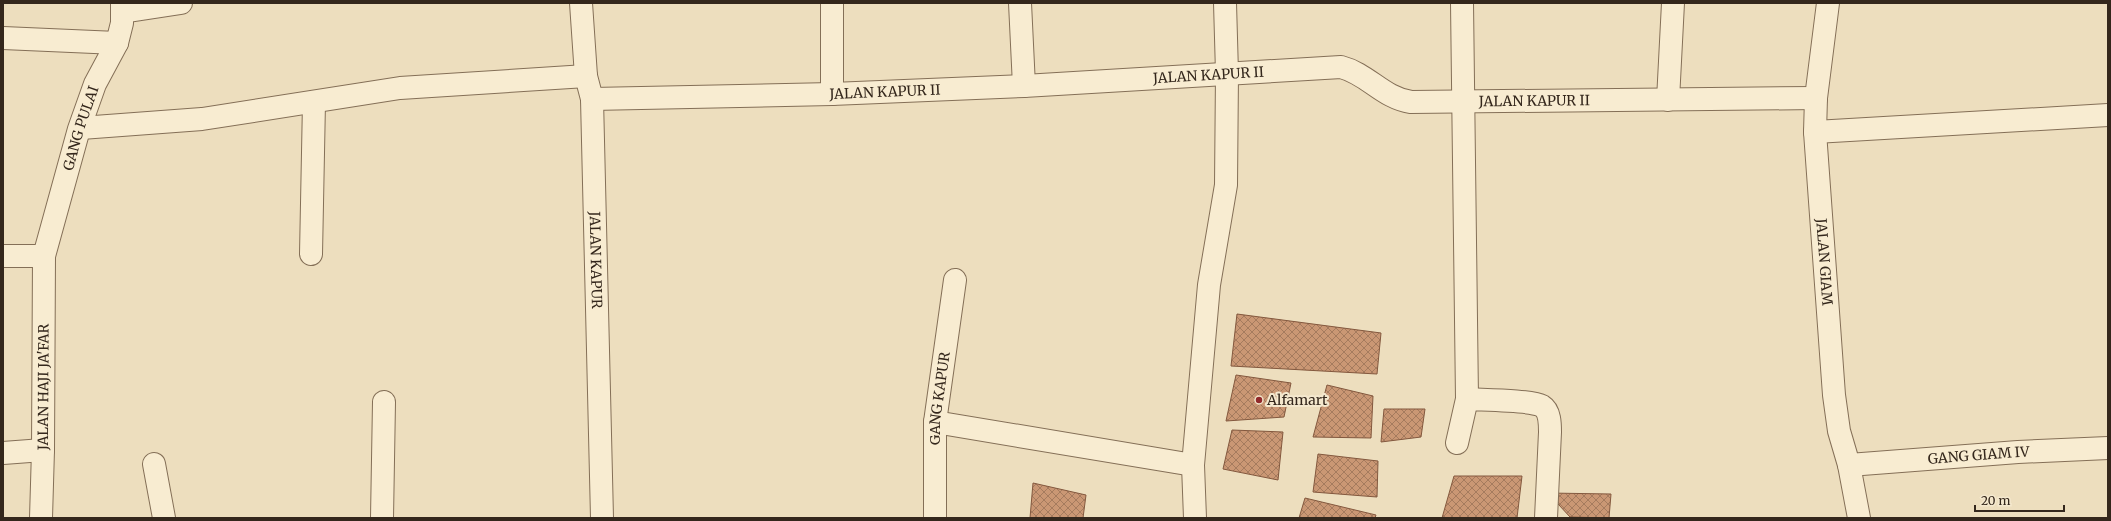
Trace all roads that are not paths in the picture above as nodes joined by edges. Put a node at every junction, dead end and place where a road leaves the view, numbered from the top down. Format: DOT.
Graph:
graph roads {
  1 [pos="181,3"];
  2 [pos="581,3"];
  3 [pos="832,3"];
  4 [pos="1020,3"];
  5 [pos="1225,3"];
  6 [pos="1462,3"];
  7 [pos="1673,3"];
  8 [pos="1828,3"];
  9 [pos="122,7"];
  10 [pos="3,38"];
  11 [pos="117,43"];
  12 [pos="1227,73"];
  13 [pos="586,76"];
  14 [pos="1024,86"];
  15 [pos="832,94"];
  16 [pos="1816,98"];
  17 [pos="592,99"];
  18 [pos="1668,100"];
  19 [pos="314,102"];
  20 [pos="1464,102"];
  21 [pos="2108,115"];
  22 [pos="81,128"];
  23 [pos="1815,132"];
  24 [pos="311,254"];
  25 [pos="3,256"];
  26 [pos="44,256"];
  27 [pos="956,280"];
  28 [pos="1467,399"];
  29 [pos="384,402"];
  30 [pos="936,422"];
  31 [pos="1457,442"];
  32 [pos="2108,448"];
  33 [pos="43,450"];
  34 [pos="3,453"];
  35 [pos="154,464"];
  36 [pos="1193,465"];
  37 [pos="1849,465"];
  38 [pos="41,518"];
  39 [pos="164,518"];
  40 [pos="382,518"];
  41 [pos="602,518"];
  42 [pos="934,518"];
  43 [pos="1195,518"];
  44 [pos="1546,518"];
  45 [pos="1859,518"];
  1 -- 9 [label="street"];
  2 -- 13 [label="street, JALAN KAPUR"];
  3 -- 15 [label="street"];
  4 -- 14 [label="street"];
  5 -- 12 [label="street"];
  6 -- 20 [label="street"];
  7 -- 18 [label="street"];
  8 -- 16 [label="street, JALAN GIAM"];
  9 -- 11 [label="street, GANG PULAI"];
  10 -- 11 [label="street"];
  11 -- 22 [label="street, GANG PULAI"];
  12 -- 14 [label="street, JALAN KAPUR II"];
  12 -- 20 [label="street, JALAN KAPUR II"];
  12 -- 36 [label="street"];
  13 -- 17 [label="street, JALAN KAPUR"];
  13 -- 19 [label="street"];
  14 -- 15 [label="street, JALAN KAPUR II"];
  15 -- 17 [label="street, JALAN KAPUR II"];
  16 -- 18 [label="street, JALAN KAPUR II"];
  16 -- 23 [label="street, JALAN GIAM"];
  17 -- 41 [label="street, JALAN KAPUR"];
  18 -- 20 [label="street, JALAN KAPUR II"];
  19 -- 22 [label="street"];
  19 -- 24 [label="street"];
  20 -- 28 [label="street"];
  21 -- 23 [label="street"];
  22 -- 26 [label="street, GANG PULAI"];
  23 -- 37 [label="street, JALAN GIAM"];
  25 -- 26 [label="street"];
  26 -- 33 [label="street, JALAN HAJI JA'FAR"];
  27 -- 30 [label="street, GANG KAPUR"];
  28 -- 31 [label="street"];
  28 -- 44 [label="street"];
  29 -- 40 [label="street"];
  30 -- 36 [label="street"];
  30 -- 42 [label="street, GANG KAPUR"];
  32 -- 37 [label="street, GANG GIAM IV"];
  33 -- 34 [label="street"];
  33 -- 38 [label="street, JALAN HAJI JA'FAR"];
  35 -- 39 [label="street"];
  36 -- 43 [label="street"];
  37 -- 45 [label="street, JALAN GIAM"];
}
